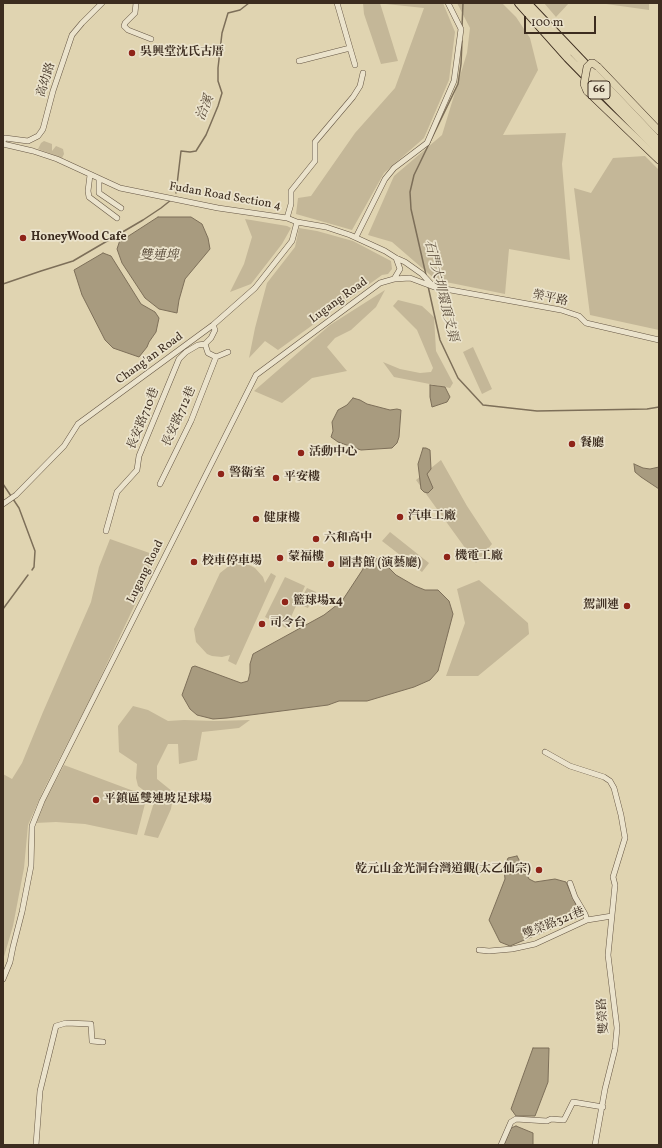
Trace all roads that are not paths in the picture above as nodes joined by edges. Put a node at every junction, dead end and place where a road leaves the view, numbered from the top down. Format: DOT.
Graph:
graph roads {
  1 [pos="102,3"];
  2 [pos="136,3"];
  3 [pos="338,3"];
  4 [pos="448,3"];
  5 [pos="513,3"];
  6 [pos="519,3"];
  7 [pos="527,3"];
  8 [pos="531,3"];
  9 [pos="550,25"];
  10 [pos="541,28"];
  11 [pos="151,40"];
  12 [pos="350,48"];
  13 [pos="299,61"];
  14 [pos="356,65"];
  15 [pos="364,73"];
  16 [pos="659,131"];
  17 [pos="3,142"];
  18 [pos="659,142"];
  19 [pos="659,150"];
  20 [pos="659,160"];
  21 [pos="90,175"];
  22 [pos="99,179"];
  23 [pos="121,208"];
  24 [pos="117,218"];
  25 [pos="287,218"];
  26 [pos="297,222"];
  27 [pos="356,238"];
  28 [pos="396,258"];
  29 [pos="394,279"];
  30 [pos="434,287"];
  31 [pos="213,326"];
  32 [pos="659,340"];
  33 [pos="204,344"];
  34 [pos="228,352"];
  35 [pos="216,357"];
  36 [pos="160,484"];
  37 [pos="5,503"];
  38 [pos="106,531"];
  39 [pos="545,752"];
  40 [pos="570,883"];
  41 [pos="612,916"];
  42 [pos="586,920"];
  43 [pos="479,950"];
  44 [pos="3,979"];
  45 [pos="103,1042"];
  46 [pos="602,1107"];
  47 [pos="36,1145"];
  48 [pos="501,1145"];
  49 [pos="595,1145"];
  1 -- 17 [label="street, 高幼路"];
  2 -- 11 [label="street"];
  3 -- 12 [label="street"];
  4 -- 27 [label="street"];
  5 -- 10 [label="highway"];
  6 -- 10 [label="highway, 66"];
  7 -- 9 [label="highway, 66"];
  8 -- 9 [label="highway"];
  9 -- 18 [label="highway, 66"];
  10 -- 19 [label="highway, 66"];
  12 -- 13 [label="street"];
  12 -- 14 [label="street"];
  15 -- 25 [label="street"];
  16 -- 20 [label="main road, 66, bridge"];
  17 -- 21 [label="street, Fudan Road Section 4"];
  21 -- 22 [label="street, Fudan Road Section 4"];
  21 -- 24 [label="street"];
  22 -- 23 [label="street"];
  22 -- 25 [label="street, Fudan Road Section 4"];
  25 -- 26 [label="street, Fudan Road Section 4"];
  26 -- 27 [label="street, Fudan Road Section 4"];
  26 -- 31 [label="street, Chang'an Road"];
  27 -- 28 [label="street, Fudan Road Section 4"];
  28 -- 29 [label="street"];
  28 -- 30 [label="street, Fudan Road Section 4"];
  29 -- 30 [label="street, Lugang Road"];
  29 -- 44 [label="street, Lugang Road"];
  30 -- 32 [label="street, 榮平路"];
  31 -- 33 [label="street"];
  31 -- 37 [label="street, Chang'an Road"];
  33 -- 35 [label="street"];
  33 -- 38 [label="street, 長安路710巷"];
  34 -- 35 [label="street"];
  35 -- 36 [label="street, 長安路712巷"];
  39 -- 41 [label="street, 雙榮路"];
  40 -- 42 [label="street"];
  41 -- 42 [label="street, 雙榮路321巷"];
  41 -- 46 [label="street, 雙榮路"];
  42 -- 43 [label="street, 雙榮路321巷"];
  45 -- 47 [label="street"];
  46 -- 48 [label="street"];
  46 -- 49 [label="street, 雙榮路"];
}
